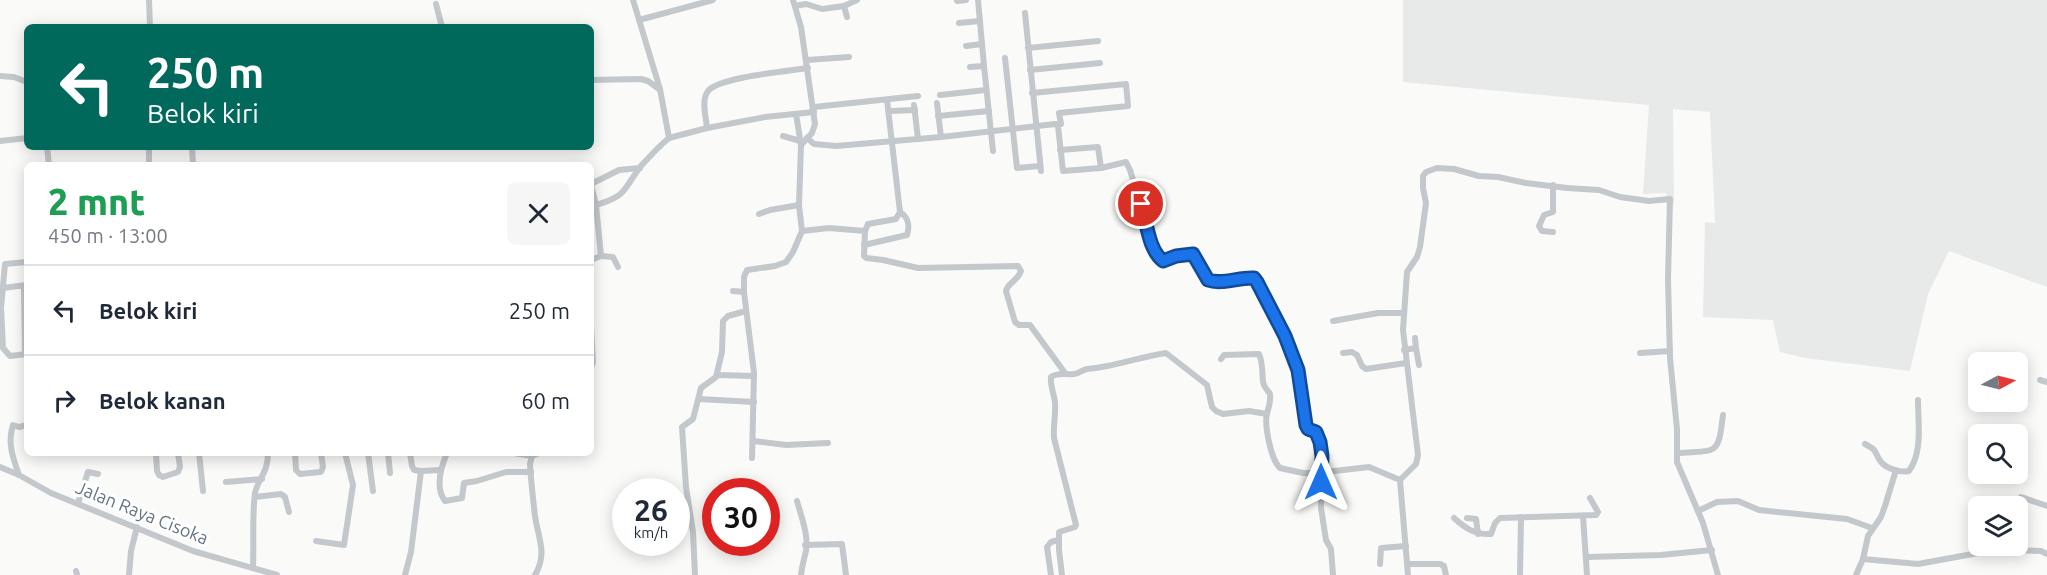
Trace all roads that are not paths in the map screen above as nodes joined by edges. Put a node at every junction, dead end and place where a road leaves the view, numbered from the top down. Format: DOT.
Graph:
graph roads {
  1 [pos="149,0"];
  2 [pos="633,0"];
  3 [pos="713,0"];
  4 [pos="825,0"];
  5 [pos="857,0"];
  6 [pos="966,0"];
  7 [pos="978,0"];
  8 [pos="957,1"];
  9 [pos="794,3"];
  10 [pos="436,4"];
  11 [pos="844,6"];
  12 [pos="826,9"];
  13 [pos="1025,13"];
  14 [pos="847,16"];
  15 [pos="639,20"];
  16 [pos="980,21"];
  17 [pos="959,23"];
  18 [pos="150,24"];
  19 [pos="441,24"];
  20 [pos="1098,41"];
  21 [pos="982,44"];
  22 [pos="966,46"];
  23 [pos="1028,48"];
  24 [pos="849,57"];
  25 [pos="1005,58"];
  26 [pos="807,60"];
  27 [pos="1100,63"];
  28 [pos="984,66"];
  29 [pos="970,67"];
  30 [pos="808,68"];
  31 [pos="1030,70"];
  32 [pos="0,76"];
  33 [pos="594,80"];
  34 [pos="24,81"];
  35 [pos="660,89"];
  36 [pos="986,90"];
  37 [pos="1032,93"];
  38 [pos="940,95"];
  39 [pos="918,96"];
  40 [pos="887,100"];
  41 [pos="937,103"];
  42 [pos="814,109"];
  43 [pos="890,111"];
  44 [pos="989,111"];
  45 [pos="796,114"];
  46 [pos="938,116"];
  47 [pos="1056,124"];
  48 [pos="1035,126"];
  49 [pos="707,128"];
  50 [pos="1012,129"];
  51 [pos="991,131"];
  52 [pos="783,136"];
  53 [pos="941,137"];
  54 [pos="24,138"];
  55 [pos="669,138"];
  56 [pos="807,138"];
  57 [pos="918,139"];
  58 [pos="0,141"];
  59 [pos="893,141"];
  60 [pos="800,143"];
  61 [pos="1060,150"];
  62 [pos="993,151"];
  63 [pos="640,168"];
  64 [pos="1101,168"];
  65 [pos="594,183"];
  66 [pos="1553,185"];
  67 [pos="594,197"];
  68 [pos="596,205"];
  69 [pos="799,205"];
  70 [pos="900,212"];
  71 [pos="759,214"];
  72 [pos="802,231"];
  73 [pos="865,231"];
  74 [pos="1553,232"];
  75 [pos="864,244"];
  76 [pos="601,256"];
  77 [pos="594,259"];
  78 [pos="24,262"];
  79 [pos="618,267"];
  80 [pos="24,286"];
  81 [pos="3,288"];
  82 [pos="734,291"];
  83 [pos="744,292"];
  84 [pos="0,308"];
  85 [pos="746,311"];
  86 [pos="1404,313"];
  87 [pos="1333,321"];
  88 [pos="1415,338"];
  89 [pos="1416,348"];
  90 [pos="1404,350"];
  91 [pos="1670,351"];
  92 [pos="1343,353"];
  93 [pos="1640,353"];
  94 [pos="24,354"];
  95 [pos="1221,359"];
  96 [pos="1406,363"];
  97 [pos="1419,365"];
  98 [pos="1065,373"];
  99 [pos="717,375"];
  100 [pos="754,376"];
  101 [pos="699,399"];
  102 [pos="1918,400"];
  103 [pos="754,402"];
  104 [pos="1267,414"];
  105 [pos="1723,415"];
  106 [pos="24,426"];
  107 [pos="753,441"];
  108 [pos="828,443"];
  109 [pos="1865,444"];
  110 [pos="1677,453"];
  111 [pos="156,456"];
  112 [pos="178,456"];
  113 [pos="199,456"];
  114 [pos="268,456"];
  115 [pos="295,456"];
  116 [pos="321,456"];
  117 [pos="346,456"];
  118 [pos="368,456"];
  119 [pos="388,456"];
  120 [pos="411,456"];
  121 [pos="446,456"];
  122 [pos="532,456"];
  123 [pos="752,458"];
  124 [pos="0,467"];
  125 [pos="440,470"];
  126 [pos="1896,470"];
  127 [pos="421,471"];
  128 [pos="531,472"];
  129 [pos="390,473"];
  130 [pos="1321,473"];
  131 [pos="98,474"];
  132 [pos="20,475"];
  133 [pos="262,479"];
  134 [pos="1400,480"];
  135 [pos="226,482"];
  136 [pos="203,491"];
  137 [pos="373,491"];
  138 [pos="255,497"];
  139 [pos="1590,498"];
  140 [pos="2028,499"];
  141 [pos="797,501"];
  142 [pos="78,503"];
  143 [pos="2047,506"];
  144 [pos="1698,511"];
  145 [pos="289,512"];
  146 [pos="1583,516"];
  147 [pos="1521,517"];
  148 [pos="1454,518"];
  149 [pos="1467,518"];
  150 [pos="137,528"];
  151 [pos="1872,528"];
  152 [pos="1478,534"];
  153 [pos="1059,540"];
  154 [pos="316,541"];
  155 [pos="806,545"];
  156 [pos="1406,546"];
  157 [pos="1712,550"];
  158 [pos="2047,554"];
  159 [pos="1587,556"];
  160 [pos="1863,559"];
  161 [pos="1380,564"];
  162 [pos="1408,564"];
  163 [pos="253,568"];
  164 [pos="129,575"];
  165 [pos="277,575"];
  166 [pos="405,575"];
  167 [pos="535,575"];
  168 [pos="695,575"];
  169 [pos="801,575"];
  170 [pos="846,575"];
  171 [pos="1051,575"];
  172 [pos="1062,575"];
  173 [pos="1333,575"];
  174 [pos="1408,575"];
  175 [pos="1446,575"];
  176 [pos="1520,575"];
  177 [pos="1587,575"];
  178 [pos="1718,575"];
  179 [pos="1856,575"];
  1 -- 18 [label="street"];
  2 -- 15 [label="street"];
  3 -- 15 [label="street"];
  4 -- 12 [label="street"];
  5 -- 11 [label="street"];
  6 -- 8 [label="street"];
  7 -- 16 [label="street"];
  9 -- 12 [label="street"];
  9 -- 26 [label="street"];
  10 -- 19 [label="street"];
  11 -- 12 [label="street"];
  11 -- 14 [label="street"];
  13 -- 23 [label="street"];
  15 -- 35 [label="street"];
  16 -- 17 [label="street"];
  16 -- 21 [label="street"];
  20 -- 23 [label="street"];
  21 -- 22 [label="street"];
  21 -- 28 [label="street"];
  23 -- 31 [label="street"];
  24 -- 26 [label="street"];
  25 -- 50 [label="street"];
  26 -- 30 [label="street"];
  27 -- 31 [label="street"];
  28 -- 29 [label="street"];
  28 -- 36 [label="street"];
  30 -- 42 [label="street"];
  30 -- 49 [label="street"];
  31 -- 37 [label="street"];
  32 -- 34 [label="street"];
  33 -- 35 [label="street"];
  35 -- 55 [label="street"];
  36 -- 38 [label="street"];
  36 -- 44 [label="street"];
  37 -- 47 [label="street"];
  37 -- 48 [label="street"];
  39 -- 40 [label="street"];
  40 -- 42 [label="street"];
  40 -- 59 [label="street"];
  41 -- 46 [label="street"];
  42 -- 45 [label="street"];
  42 -- 56 [label="street"];
  43 -- 57 [label="street"];
  44 -- 46 [label="street"];
  44 -- 51 [label="street"];
  45 -- 49 [label="street"];
  45 -- 60 [label="street"];
  46 -- 53 [label="street"];
  47 -- 48 [label="street"];
  47 -- 61 [label="street"];
  48 -- 50 [label="street"];
  48 -- 50 [label="street"];
  49 -- 55 [label="street"];
  50 -- 51 [label="street"];
  51 -- 53 [label="street"];
  51 -- 62 [label="street"];
  52 -- 60 [label="street"];
  53 -- 57 [label="street"];
  54 -- 58 [label="street"];
  55 -- 63 [label="street"];
  56 -- 59 [label="street"];
  56 -- 60 [label="street"];
  57 -- 59 [label="street"];
  59 -- 70 [label="street"];
  60 -- 69 [label="street"];
  61 -- 64 [label="street"];
  61 -- 64 [label="street"];
  63 -- 65 [label="street"];
  63 -- 68 [label="street"];
  64 -- 130 [label="street"];
  66 -- 74 [label="street"];
  66 -- 86 [label="street"];
  66 -- 91 [label="street"];
  67 -- 68 [label="street"];
  68 -- 76 [label="street"];
  69 -- 71 [label="street"];
  69 -- 72 [label="street"];
  70 -- 73 [label="street"];
  70 -- 75 [label="street"];
  72 -- 73 [label="street"];
  72 -- 83 [label="street"];
  73 -- 75 [label="street"];
  75 -- 98 [label="street"];
  76 -- 77 [label="street"];
  76 -- 79 [label="street"];
  78 -- 81 [label="street"];
  80 -- 81 [label="street"];
  81 -- 84 [label="street"];
  82 -- 83 [label="street"];
  83 -- 85 [label="street"];
  84 -- 94 [label="street"];
  85 -- 99 [label="street"];
  85 -- 100 [label="street"];
  86 -- 87 [label="street"];
  86 -- 90 [label="street"];
  88 -- 89 [label="street"];
  89 -- 90 [label="street"];
  89 -- 97 [label="street"];
  90 -- 96 [label="street"];
  91 -- 93 [label="street"];
  91 -- 110 [label="street"];
  92 -- 96 [label="street"];
  95 -- 104 [label="street"];
  96 -- 134 [label="street"];
  98 -- 104 [label="street"];
  98 -- 153 [label="street"];
  99 -- 100 [label="street"];
  99 -- 101 [label="street"];
  100 -- 103 [label="street"];
  101 -- 103 [label="street"];
  101 -- 168 [label="street"];
  102 -- 126 [label="street"];
  103 -- 107 [label="street"];
  104 -- 130 [label="street"];
  105 -- 110 [label="street"];
  106 -- 132 [label="street"];
  107 -- 108 [label="street"];
  107 -- 123 [label="street"];
  109 -- 126 [label="street"];
  110 -- 144 [label="street"];
  111 -- 112 [label="street"];
  113 -- 136 [label="street"];
  114 -- 133 [label="street"];
  115 -- 116 [label="street"];
  117 -- 154 [label="street"];
  118 -- 137 [label="street"];
  119 -- 129 [label="street"];
  120 -- 127 [label="street"];
  121 -- 125 [label="street"];
  122 -- 128 [label="street"];
  124 -- 132 [label="street, Jalan Raya Cisoka"];
  125 -- 127 [label="street"];
  125 -- 128 [label="street"];
  126 -- 151 [label="street"];
  127 -- 166 [label="street"];
  128 -- 167 [label="street"];
  130 -- 134 [label="street"];
  130 -- 173 [label="street"];
  131 -- 142 [label="street"];
  132 -- 142 [label="street, Jalan Raya Cisoka"];
  133 -- 135 [label="street"];
  133 -- 138 [label="street"];
  134 -- 156 [label="street"];
  138 -- 145 [label="street"];
  138 -- 163 [label="street"];
  139 -- 146 [label="street"];
  140 -- 143 [label="street"];
  141 -- 155 [label="street"];
  142 -- 150 [label="street, Jalan Raya Cisoka"];
  144 -- 151 [label="street"];
  144 -- 157 [label="street"];
  146 -- 147 [label="street"];
  146 -- 159 [label="street"];
  147 -- 152 [label="street"];
  147 -- 176 [label="street"];
  148 -- 152 [label="street"];
  149 -- 152 [label="street"];
  150 -- 163 [label="street, Jalan Raya Cisoka"];
  150 -- 164 [label="street"];
  151 -- 160 [label="street"];
  153 -- 171 [label="street"];
  153 -- 172 [label="street"];
  155 -- 169 [label="street"];
  155 -- 170 [label="street"];
  156 -- 161 [label="street"];
  156 -- 162 [label="street"];
  157 -- 159 [label="street"];
  157 -- 178 [label="street"];
  158 -- 160 [label="street"];
  159 -- 177 [label="street"];
  160 -- 179 [label="street"];
  162 -- 174 [label="street"];
  162 -- 175 [label="street"];
  163 -- 165 [label="street, Jalan Raya Cisoka"];
}
